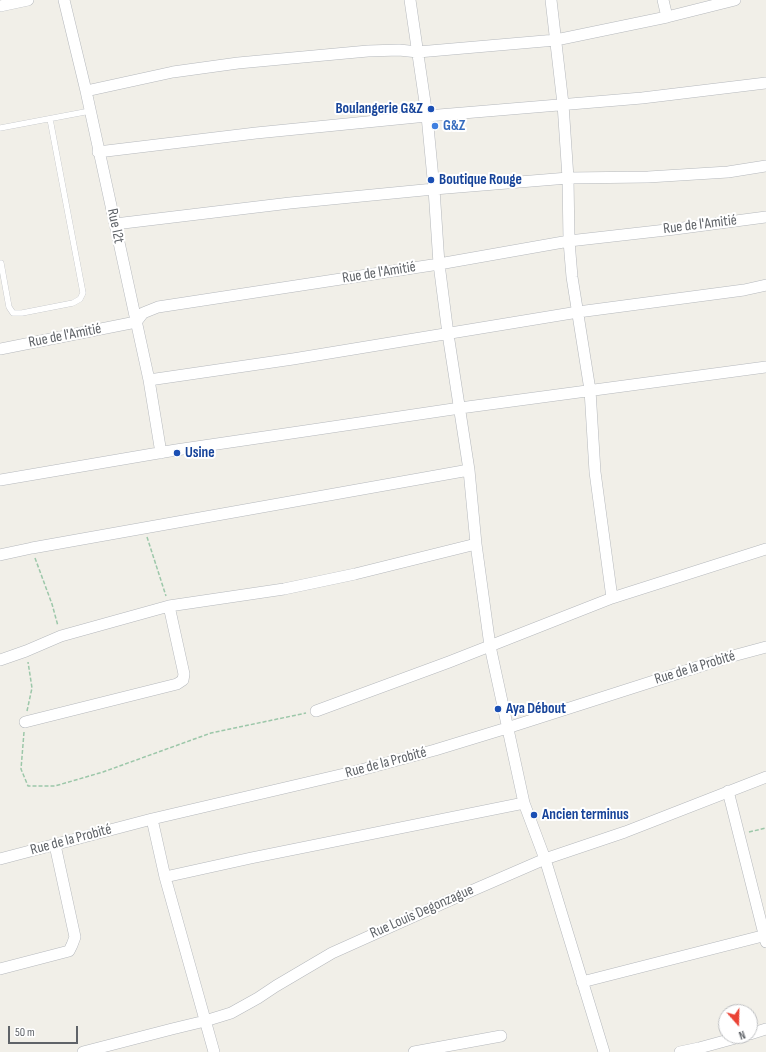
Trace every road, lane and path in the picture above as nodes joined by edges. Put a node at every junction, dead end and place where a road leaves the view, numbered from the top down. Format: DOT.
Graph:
graph roads {
  1 [pos="28,0"];
  2 [pos="64,0"];
  3 [pos="410,0"];
  4 [pos="551,0"];
  5 [pos="663,0"];
  6 [pos="735,0"];
  7 [pos="0,6"];
  8 [pos="667,18"];
  9 [pos="556,40"];
  10 [pos="418,52"];
  11 [pos="766,83"];
  12 [pos="86,91"];
  13 [pos="563,104"];
  14 [pos="90,111"];
  15 [pos="427,116"];
  16 [pos="50,119"];
  17 [pos="0,128"];
  18 [pos="98,152"];
  19 [pos="766,166"];
  20 [pos="568,178"];
  21 [pos="434,189"];
  22 [pos="766,217"];
  23 [pos="115,224"];
  24 [pos="569,241"];
  25 [pos="1,263"];
  26 [pos="439,264"];
  27 [pos="766,285"];
  28 [pos="578,312"];
  29 [pos="136,322"];
  30 [pos="448,334"];
  31 [pos="0,349"];
  32 [pos="766,367"];
  33 [pos="149,380"];
  34 [pos="590,390"];
  35 [pos="460,408"];
  36 [pos="161,453"];
  37 [pos="469,470"];
  38 [pos="0,480"];
  39 [pos="145,528"];
  40 [pos="476,544"];
  41 [pos="32,548"];
  42 [pos="766,549"];
  43 [pos="0,555"];
  44 [pos="612,598"];
  45 [pos="169,606"];
  46 [pos="61,636"];
  47 [pos="490,646"];
  48 [pos="766,647"];
  49 [pos="26,651"];
  50 [pos="0,660"];
  51 [pos="316,711"];
  52 [pos="24,722"];
  53 [pos="507,728"];
  54 [pos="766,777"];
  55 [pos="728,791"];
  56 [pos="524,803"];
  57 [pos="152,819"];
  58 [pos="766,828"];
  59 [pos="739,835"];
  60 [pos="55,845"];
  61 [pos="0,859"];
  62 [pos="545,859"];
  63 [pos="165,877"];
  64 [pos="765,938"];
  65 [pos="0,969"];
  66 [pos="582,982"];
  67 [pos="206,1021"];
  68 [pos="501,1036"];
  69 [pos="718,1044"];
  70 [pos="118,1048"];
  71 [pos="699,1050"];
  72 [pos="83,1052"];
  73 [pos="214,1052"];
  74 [pos="414,1052"];
  75 [pos="604,1052"];
  76 [pos="680,1052"];
  1 -- 7 [label="street"];
  2 -- 12 [label="street, Rue I2t"];
  3 -- 10 [label="street"];
  4 -- 9 [label="street"];
  5 -- 8 [label="street"];
  6 -- 8 [label="street"];
  8 -- 9 [label="street"];
  9 -- 10 [label="street"];
  9 -- 13 [label="street"];
  10 -- 12 [label="street"];
  10 -- 15 [label="street"];
  11 -- 13 [label="street"];
  12 -- 14 [label="street, Rue I2t"];
  13 -- 15 [label="street"];
  13 -- 20 [label="street"];
  14 -- 16 [label="lane"];
  14 -- 18 [label="street, Rue I2t"];
  15 -- 18 [label="street"];
  15 -- 21 [label="street"];
  16 -- 17 [label="lane"];
  16 -- 25 [label="lane"];
  18 -- 23 [label="street, Rue I2t"];
  19 -- 20 [label="street"];
  20 -- 21 [label="street"];
  20 -- 24 [label="street"];
  21 -- 23 [label="street"];
  21 -- 26 [label="street"];
  22 -- 24 [label="street, Rue de l'Amitié"];
  23 -- 29 [label="street, Rue I2t"];
  24 -- 26 [label="street, Rue de l'Amitié"];
  24 -- 28 [label="street"];
  26 -- 29 [label="street, Rue de l'Amitié"];
  26 -- 30 [label="street"];
  27 -- 28 [label="street"];
  28 -- 30 [label="street"];
  28 -- 34 [label="street"];
  29 -- 31 [label="street, Rue de l'Amitié"];
  29 -- 33 [label="street, Rue I2t"];
  30 -- 33 [label="street"];
  30 -- 35 [label="street"];
  32 -- 34 [label="street"];
  33 -- 36 [label="street, Rue I2t"];
  34 -- 35 [label="street"];
  34 -- 44 [label="street"];
  35 -- 36 [label="street"];
  35 -- 37 [label="street"];
  36 -- 38 [label="street"];
  37 -- 39 [label="street"];
  37 -- 40 [label="street"];
  39 -- 41 [label="street"];
  39 -- 45 [label="path"];
  40 -- 45 [label="street"];
  40 -- 47 [label="street"];
  41 -- 43 [label="street"];
  41 -- 46 [label="path"];
  42 -- 44 [label="street"];
  44 -- 47 [label="street"];
  45 -- 46 [label="street"];
  45 -- 52 [label="street"];
  46 -- 49 [label="street"];
  47 -- 51 [label="street"];
  47 -- 53 [label="street"];
  48 -- 53 [label="street, Rue de la Probité"];
  49 -- 50 [label="street"];
  49 -- 52 [label="path"];
  51 -- 52 [label="path"];
  53 -- 56 [label="street"];
  53 -- 57 [label="street, Rue de la Probité"];
  54 -- 55 [label="street, Rue Louis Degonzague"];
  55 -- 59 [label="street"];
  55 -- 62 [label="street, Rue Louis Degonzague"];
  56 -- 62 [label="street"];
  56 -- 63 [label="street"];
  57 -- 60 [label="street, Rue de la Probité"];
  57 -- 63 [label="street"];
  58 -- 59 [label="path"];
  59 -- 64 [label="street"];
  60 -- 61 [label="street, Rue de la Probité"];
  60 -- 65 [label="street"];
  62 -- 66 [label="street"];
  62 -- 67 [label="street, Rue Louis Degonzague"];
  63 -- 67 [label="street"];
  64 -- 66 [label="street"];
  66 -- 75 [label="street"];
  67 -- 70 [label="street, Rue Louis Degonzague"];
  67 -- 73 [label="street"];
  68 -- 74 [label="street"];
  69 -- 71 [label="street"];
  70 -- 72 [label="street, Rue Louis Degonzague"];
  71 -- 76 [label="street"];
}
